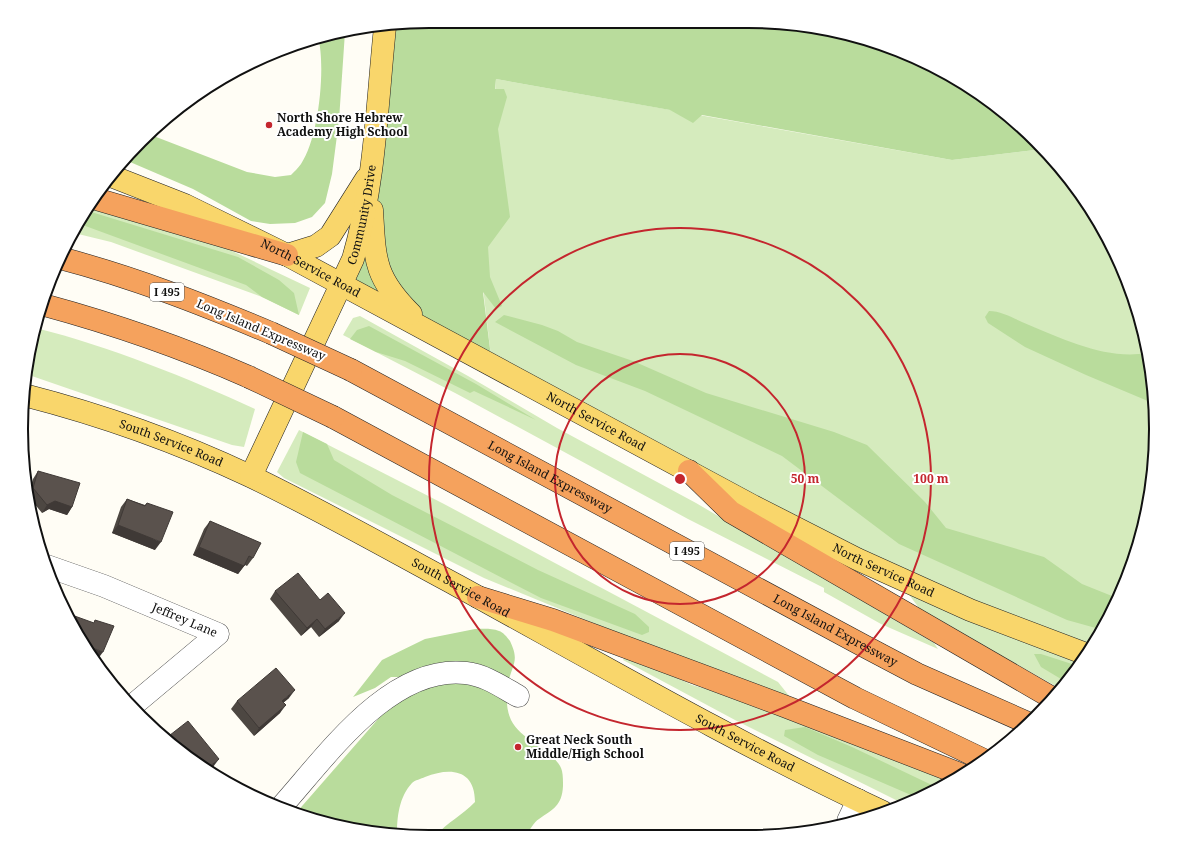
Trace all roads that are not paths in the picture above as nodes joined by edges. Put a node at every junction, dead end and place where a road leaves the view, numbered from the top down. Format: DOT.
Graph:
graph roads {
  1 [pos="385,30"];
  2 [pos="371,171"];
  3 [pos="117,178"];
  4 [pos="100,200"];
  5 [pos="287,255"];
  6 [pos="66,260"];
  7 [pos="342,284"];
  8 [pos="47,306"];
  9 [pos="430,332"];
  10 [pos="29,397"];
  11 [pos="689,471"];
  12 [pos="251,476"];
  13 [pos="53,568"];
  14 [pos="478,597"];
  15 [pos="1081,652"];
  16 [pos="1047,695"];
  17 [pos="518,696"];
  18 [pos="136,703"];
  19 [pos="1022,721"];
  20 [pos="978,757"];
  21 [pos="955,772"];
  22 [pos="858,800"];
  23 [pos="285,803"];
  24 [pos="877,809"];
  25 [pos="850,816"];
  1 -- 2 [label="main road, Community Drive"];
  2 -- 5 [label="main road"];
  2 -- 7 [label="main road, Community Drive"];
  2 -- 9 [label="main road"];
  3 -- 5 [label="main road, North Service Road"];
  4 -- 5 [label="highway"];
  5 -- 7 [label="main road, North Service Road"];
  6 -- 19 [label="highway, Long Island Expressway / I 495, bridge"];
  7 -- 9 [label="main road, North Service Road"];
  7 -- 12 [label="main road, Community Drive"];
  8 -- 20 [label="highway, bridge"];
  9 -- 11 [label="main road, North Service Road"];
  10 -- 12 [label="main road, South Service Road"];
  11 -- 15 [label="main road, North Service Road"];
  11 -- 16 [label="highway"];
  12 -- 14 [label="main road, South Service Road"];
  13 -- 18 [label="street, Jeffrey Lane"];
  14 -- 21 [label="highway"];
  14 -- 22 [label="main road, South Service Road"];
  17 -- 23 [label="street"];
  22 -- 24 [label="main road, South Service Road"];
  22 -- 25 [label="street"];
}
